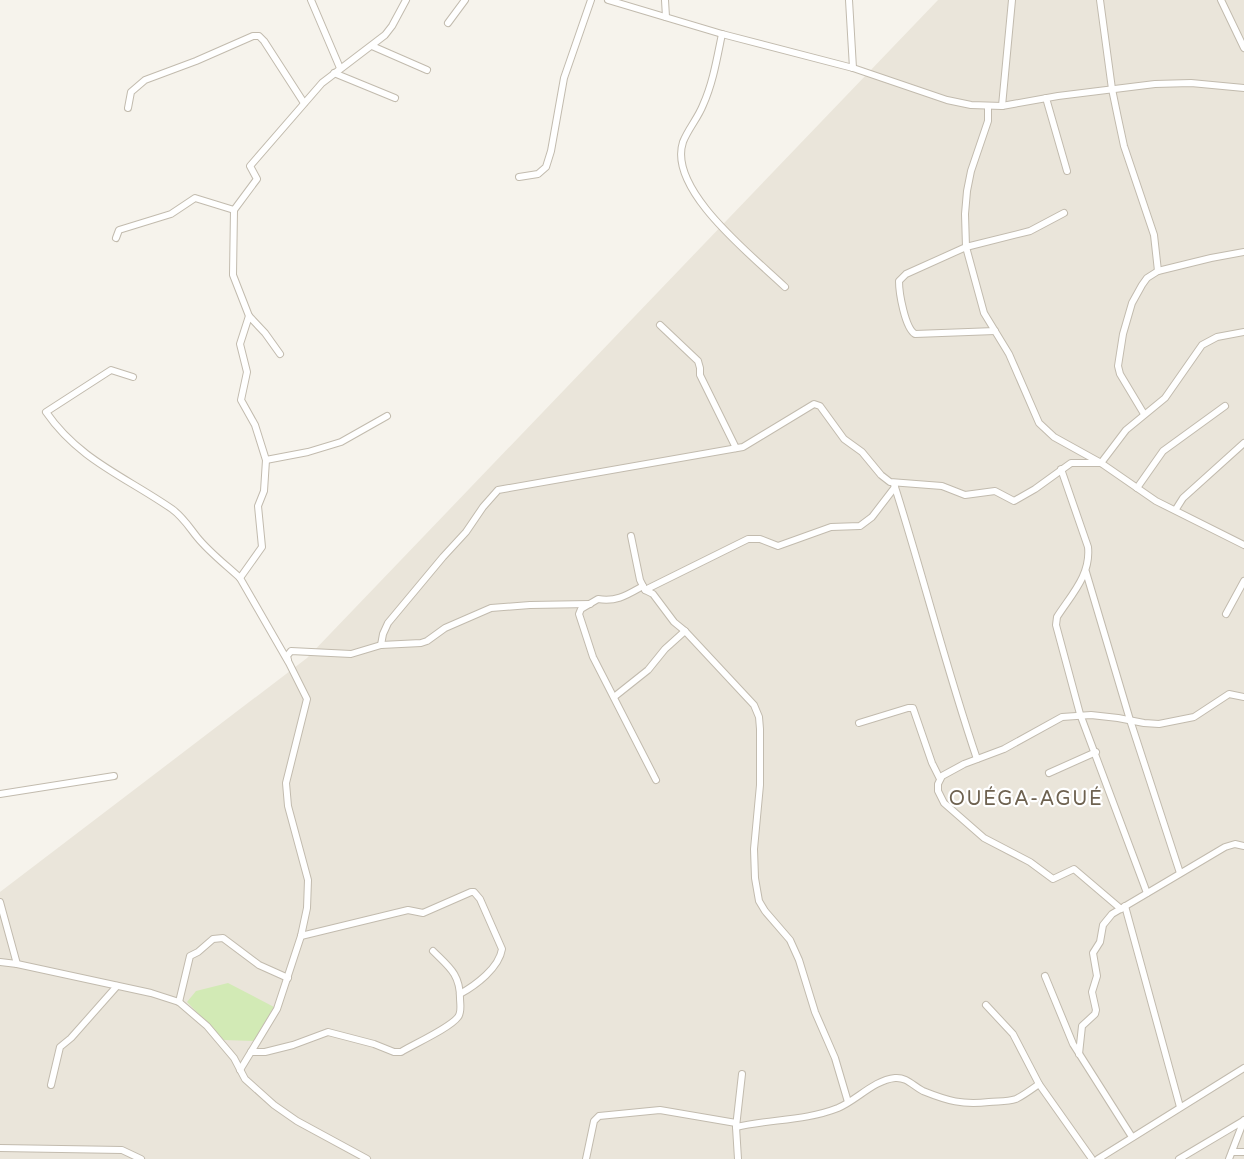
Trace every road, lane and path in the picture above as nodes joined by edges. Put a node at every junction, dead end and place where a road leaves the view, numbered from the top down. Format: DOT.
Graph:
graph roads {
  1 [pos="311,0"];
  2 [pos="405,0"];
  3 [pos="465,0"];
  4 [pos="591,0"];
  5 [pos="608,0"];
  6 [pos="665,0"];
  7 [pos="849,0"];
  8 [pos="1012,0"];
  9 [pos="1100,0"];
  10 [pos="1221,0"];
  11 [pos="666,17"];
  12 [pos="448,23"];
  13 [pos="722,34"];
  14 [pos="372,46"];
  15 [pos="1244,48"];
  16 [pos="853,68"];
  17 [pos="427,70"];
  18 [pos="337,71"];
  19 [pos="1244,88"];
  20 [pos="1112,90"];
  21 [pos="395,98"];
  22 [pos="1046,98"];
  23 [pos="304,103"];
  24 [pos="1002,106"];
  25 [pos="988,107"];
  26 [pos="128,108"];
  27 [pos="1068,171"];
  28 [pos="519,177"];
  29 [pos="234,210"];
  30 [pos="1065,213"];
  31 [pos="116,238"];
  32 [pos="966,247"];
  33 [pos="1244,252"];
  34 [pos="1158,271"];
  35 [pos="785,287"];
  36 [pos="249,316"];
  37 [pos="660,326"];
  38 [pos="995,331"];
  39 [pos="1244,332"];
  40 [pos="280,354"];
  41 [pos="133,377"];
  42 [pos="1225,406"];
  43 [pos="1144,414"];
  44 [pos="387,416"];
  45 [pos="1244,443"];
  46 [pos="736,448"];
  47 [pos="266,460"];
  48 [pos="1101,463"];
  49 [pos="1061,469"];
  50 [pos="894,485"];
  51 [pos="1137,488"];
  52 [pos="1176,509"];
  53 [pos="631,536"];
  54 [pos="1244,545"];
  55 [pos="1086,572"];
  56 [pos="240,578"];
  57 [pos="1244,581"];
  58 [pos="644,588"];
  59 [pos="590,604"];
  60 [pos="1226,614"];
  61 [pos="685,631"];
  62 [pos="381,645"];
  63 [pos="289,663"];
  64 [pos="614,697"];
  65 [pos="1244,697"];
  66 [pos="1080,714"];
  67 [pos="1130,720"];
  68 [pos="859,723"];
  69 [pos="1096,752"];
  70 [pos="977,759"];
  71 [pos="1049,773"];
  72 [pos="114,776"];
  73 [pos="940,779"];
  74 [pos="656,780"];
  75 [pos="0,794"];
  76 [pos="1244,846"];
  77 [pos="1180,873"];
  78 [pos="1147,893"];
  79 [pos="0,902"];
  80 [pos="1123,907"];
  81 [pos="301,936"];
  82 [pos="433,951"];
  83 [pos="0,962"];
  84 [pos="17,964"];
  85 [pos="1045,976"];
  86 [pos="288,978"];
  87 [pos="117,986"];
  88 [pos="460,994"];
  89 [pos="179,1002"];
  90 [pos="986,1005"];
  91 [pos="251,1052"];
  92 [pos="1079,1054"];
  93 [pos="1244,1068"];
  94 [pos="240,1070"];
  95 [pos="742,1074"];
  96 [pos="1039,1084"];
  97 [pos="51,1085"];
  98 [pos="848,1102"];
  99 [pos="1180,1107"];
  100 [pos="1244,1120"];
  101 [pos="736,1125"];
  102 [pos="1132,1137"];
  103 [pos="0,1148"];
  104 [pos="1232,1152"];
  105 [pos="1244,1152"];
  106 [pos="141,1159"];
  107 [pos="367,1159"];
  108 [pos="586,1159"];
  109 [pos="738,1159"];
  110 [pos="1092,1159"];
  111 [pos="1098,1159"];
  112 [pos="1179,1159"];
  113 [pos="1229,1159"];
  1 -- 18 [label="street"];
  2 -- 14 [label="street"];
  3 -- 12 [label="street"];
  4 -- 28 [label="street"];
  5 -- 11 [label="street"];
  6 -- 11 [label="street"];
  7 -- 16 [label="street"];
  8 -- 24 [label="street"];
  9 -- 20 [label="street"];
  10 -- 15 [label="street"];
  11 -- 13 [label="street"];
  13 -- 16 [label="street"];
  13 -- 35 [label="street"];
  14 -- 17 [label="street"];
  14 -- 18 [label="street"];
  16 -- 25 [label="street"];
  18 -- 21 [label="street"];
  18 -- 23 [label="street"];
  19 -- 20 [label="street"];
  20 -- 22 [label="street"];
  20 -- 34 [label="street"];
  22 -- 24 [label="street"];
  22 -- 27 [label="street"];
  23 -- 26 [label="street"];
  23 -- 29 [label="street"];
  24 -- 25 [label="street"];
  25 -- 32 [label="street"];
  29 -- 31 [label="street"];
  29 -- 36 [label="street"];
  30 -- 32 [label="street"];
  32 -- 38 [label="street"];
  32 -- 38 [label="street"];
  33 -- 34 [label="street"];
  34 -- 43 [label="street"];
  36 -- 40 [label="street"];
  36 -- 47 [label="street"];
  37 -- 46 [label="street"];
  38 -- 48 [label="street"];
  39 -- 43 [label="street"];
  41 -- 56 [label="street"];
  42 -- 51 [label="street"];
  43 -- 48 [label="street"];
  44 -- 47 [label="street"];
  45 -- 52 [label="street"];
  46 -- 50 [label="street"];
  46 -- 62 [label="street"];
  47 -- 56 [label="street"];
  48 -- 49 [label="street"];
  48 -- 51 [label="street"];
  49 -- 50 [label="street"];
  49 -- 55 [label="street"];
  50 -- 58 [label="street"];
  50 -- 70 [label="street"];
  51 -- 52 [label="street"];
  52 -- 54 [label="street"];
  53 -- 58 [label="street"];
  55 -- 66 [label="street"];
  55 -- 67 [label="street"];
  56 -- 63 [label="street"];
  57 -- 60 [label="street"];
  58 -- 59 [label="street"];
  58 -- 61 [label="street"];
  59 -- 62 [label="street"];
  59 -- 64 [label="street"];
  61 -- 64 [label="street"];
  61 -- 98 [label="street"];
  62 -- 63 [label="street"];
  63 -- 81 [label="street"];
  64 -- 74 [label="street"];
  65 -- 67 [label="street"];
  66 -- 67 [label="street"];
  66 -- 69 [label="street"];
  66 -- 70 [label="street"];
  67 -- 77 [label="street"];
  68 -- 73 [label="street"];
  69 -- 71 [label="street"];
  69 -- 78 [label="street"];
  70 -- 73 [label="street"];
  72 -- 75 [label="street"];
  73 -- 80 [label="street"];
  76 -- 77 [label="street"];
  77 -- 78 [label="street"];
  78 -- 80 [label="street"];
  79 -- 84 [label="street"];
  80 -- 92 [label="street"];
  80 -- 99 [label="street"];
  81 -- 86 [label="street"];
  81 -- 88 [label="street"];
  82 -- 88 [label="street"];
  83 -- 84 [label="street"];
  84 -- 87 [label="street"];
  85 -- 92 [label="street"];
  86 -- 89 [label="street"];
  86 -- 91 [label="street"];
  87 -- 89 [label="street"];
  87 -- 97 [label="street"];
  88 -- 91 [label="street"];
  89 -- 94 [label="street"];
  90 -- 96 [label="street"];
  91 -- 94 [label="street"];
  92 -- 102 [label="street"];
  93 -- 99 [label="street"];
  94 -- 107 [label="street"];
  95 -- 101 [label="street"];
  96 -- 98 [label="street"];
  96 -- 110 [label="street"];
  98 -- 101 [label="street"];
  99 -- 102 [label="street"];
  100 -- 104 [label="street"];
  100 -- 112 [label="street"];
  101 -- 108 [label="street"];
  101 -- 109 [label="street"];
  102 -- 111 [label="street"];
  103 -- 106 [label="street"];
  104 -- 105 [label="street"];
  104 -- 113 [label="street"];
}
